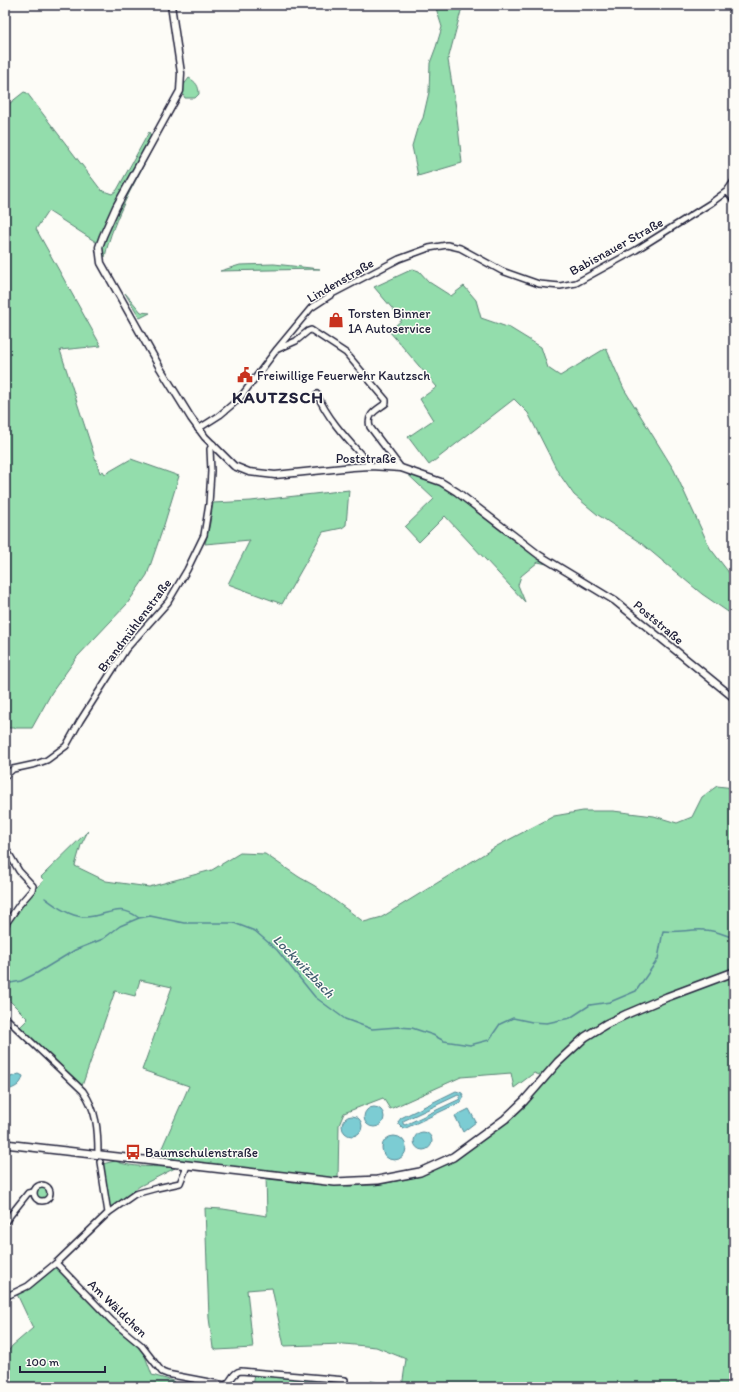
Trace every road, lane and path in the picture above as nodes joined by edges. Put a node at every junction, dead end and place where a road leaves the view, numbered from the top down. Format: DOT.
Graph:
graph roads {
  1 [pos="171,5"];
  2 [pos="734,182"];
  3 [pos="727,191"];
  4 [pos="734,200"];
  5 [pos="429,248"];
  6 [pos="277,349"];
  7 [pos="317,394"];
  8 [pos="198,429"];
  9 [pos="213,444"];
  10 [pos="371,466"];
  11 [pos="401,468"];
  12 [pos="734,698"];
  13 [pos="5,776"];
  14 [pos="5,847"];
  15 [pos="5,925"];
  16 [pos="734,972"];
  17 [pos="5,1016"];
  18 [pos="5,1144"];
  19 [pos="99,1158"];
  20 [pos="187,1166"];
  21 [pos="33,1192"];
  22 [pos="108,1213"];
  23 [pos="5,1222"];
  24 [pos="56,1263"];
  25 [pos="5,1297"];
  26 [pos="345,1380"];
  1 -- 8 [label="street, Poststraße"];
  2 -- 3 [label="street, Babisnauer Straße"];
  3 -- 4 [label="street"];
  3 -- 5 [label="street, Babisnauer Straße"];
  5 -- 6 [label="street, Lindenstraße"];
  6 -- 8 [label="street, Lindenstraße"];
  6 -- 11 [label="street, Lindenstraße"];
  7 -- 10 [label="street"];
  8 -- 9 [label="street, Poststraße"];
  9 -- 10 [label="street, Poststraße"];
  9 -- 13 [label="street, Brandmühlenstraße"];
  10 -- 11 [label="street, Poststraße"];
  11 -- 12 [label="street, Poststraße"];
  14 -- 15 [label="street"];
  16 -- 20 [label="main road"];
  17 -- 19 [label="street"];
  18 -- 19 [label="main road"];
  19 -- 20 [label="main road"];
  19 -- 22 [label="street"];
  20 -- 22 [label="street"];
  21 -- 23 [label="street"];
  22 -- 24 [label="street"];
  24 -- 25 [label="street"];
  24 -- 26 [label="street, Am Wäldchen"];
}
